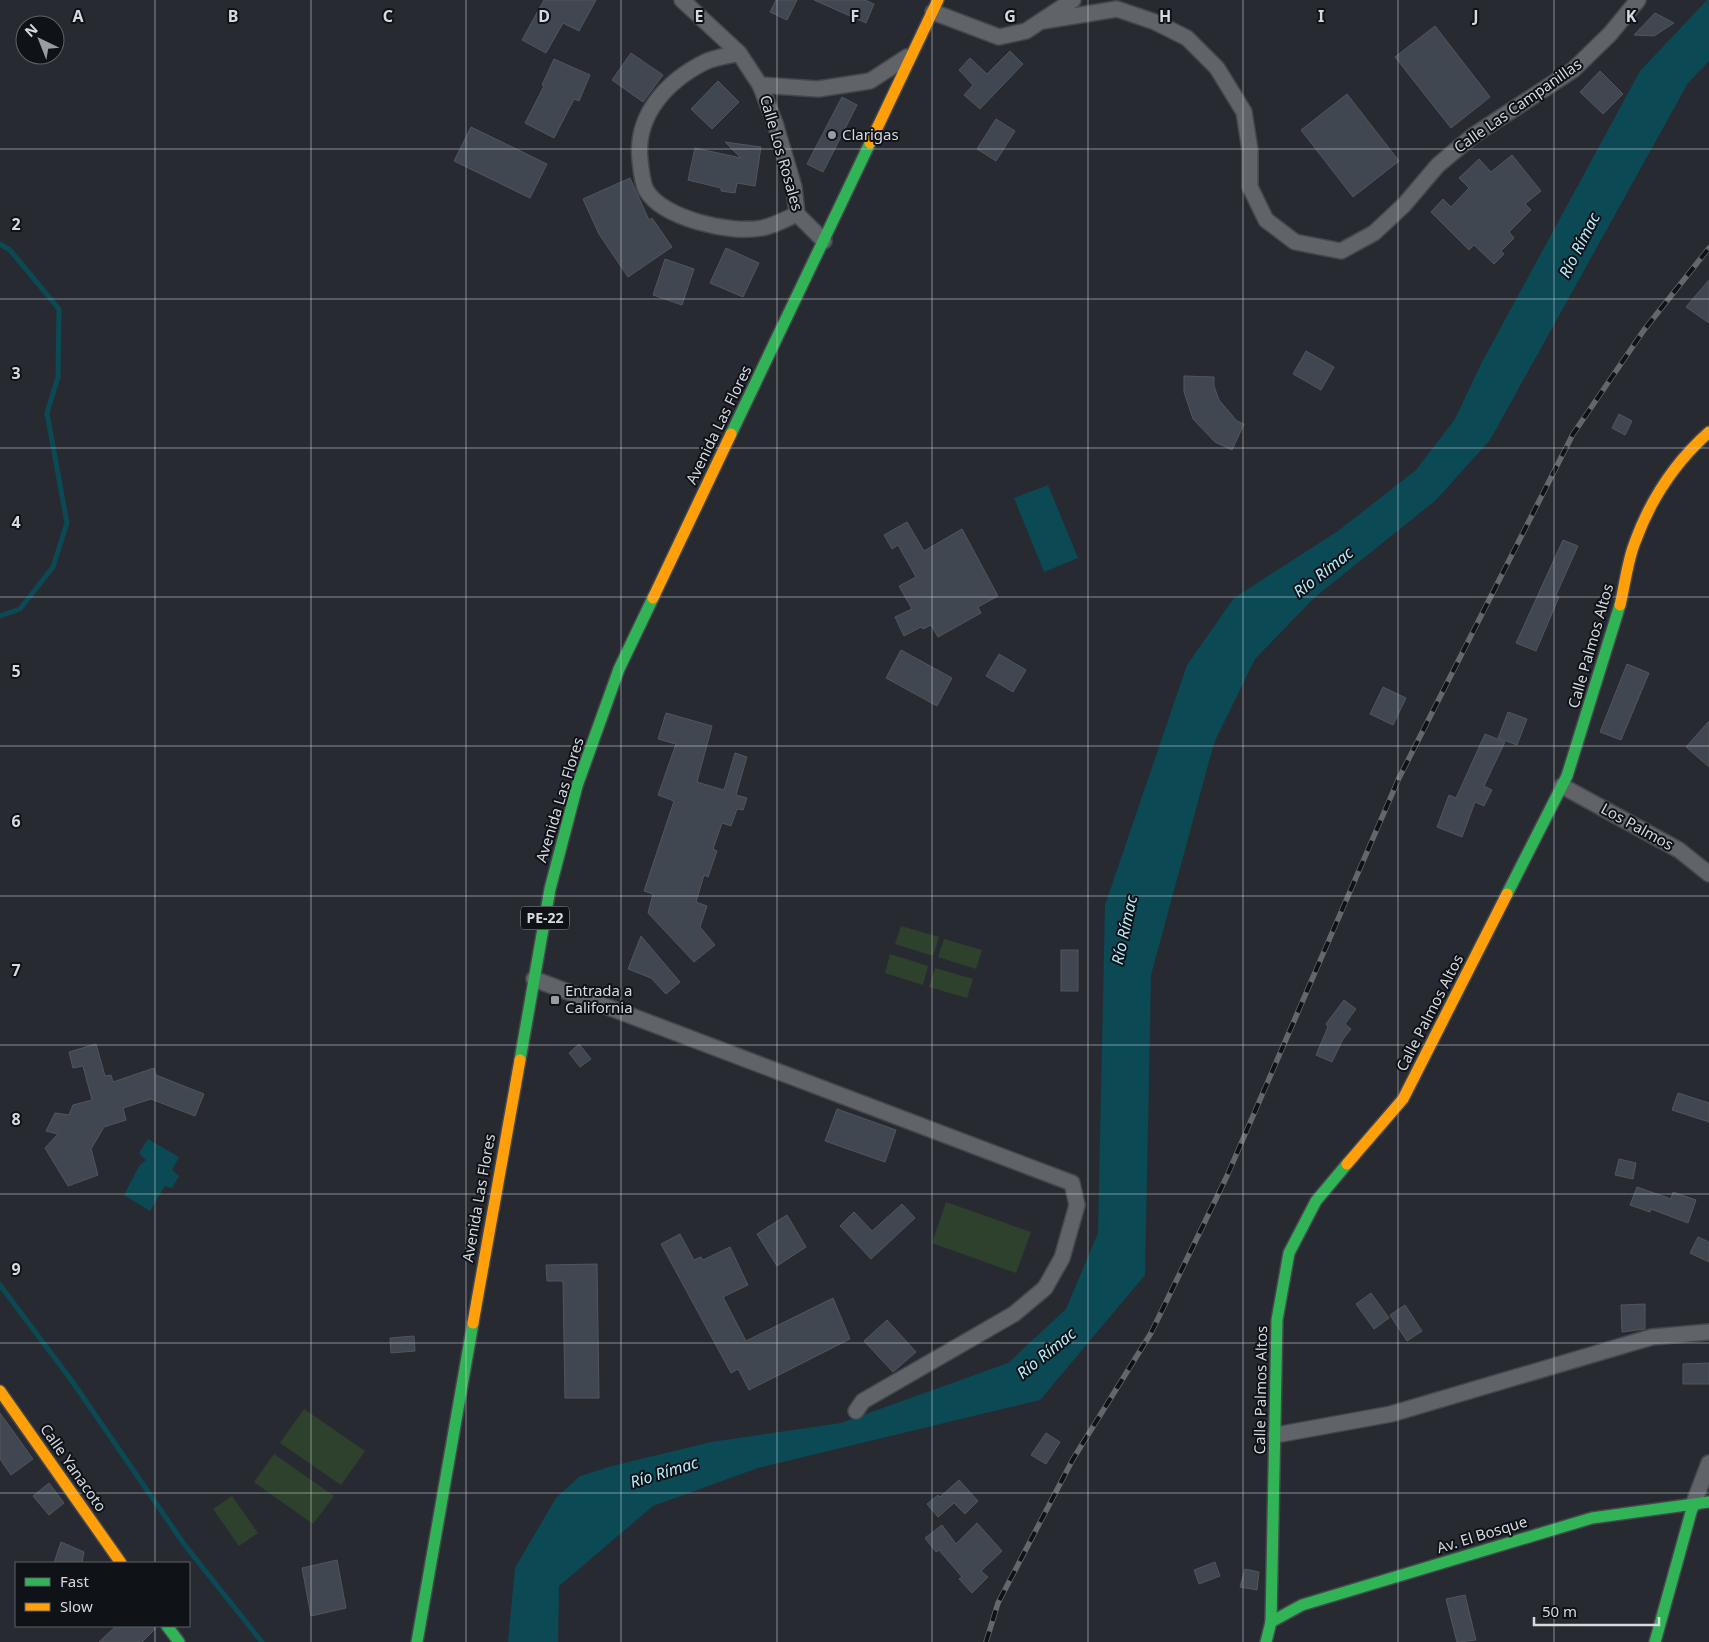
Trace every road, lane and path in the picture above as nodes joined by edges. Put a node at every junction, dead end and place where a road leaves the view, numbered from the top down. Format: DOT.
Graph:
graph roads {
  1 [pos="682,0"];
  2 [pos="1073,0"];
  3 [pos="1638,0"];
  4 [pos="935,6"];
  5 [pos="1043,20"];
  6 [pos="738,53"];
  7 [pos="912,54"];
  8 [pos="760,84"];
  9 [pos="797,214"];
  10 [pos="824,241"];
  11 [pos="1709,432"];
  12 [pos="1562,786"];
  13 [pos="1709,874"];
  14 [pos="534,979"];
  15 [pos="1709,1332"];
  16 [pos="0,1391"];
  17 [pos="856,1411"];
  18 [pos="1276,1434"];
  19 [pos="1709,1462"];
  20 [pos="1709,1502"];
  21 [pos="1693,1505"];
  22 [pos="120,1562"];
  23 [pos="1271,1622"];
  24 [pos="168,1627"];
  25 [pos="179,1642"];
  26 [pos="417,1642"];
  27 [pos="1266,1642"];
  28 [pos="1655,1642"];
  1 -- 6 [label="street, Calle Los Rosales"];
  2 -- 5 [label="street"];
  3 -- 5 [label="street, Calle Las Campanillas"];
  4 -- 5 [label="street"];
  4 -- 7 [label="main road, Avenida Las Flores / PE-22"];
  6 -- 8 [label="street, Calle Los Rosales"];
  6 -- 9 [label="street"];
  7 -- 8 [label="street, Calle Los Rosales"];
  7 -- 10 [label="main road, Avenida Las Flores / PE-22"];
  8 -- 9 [label="street, Calle Los Rosales"];
  9 -- 10 [label="street, Calle Los Rosales"];
  10 -- 14 [label="main road, Avenida Las Flores / PE-22"];
  11 -- 12 [label="main road, Calle Palmos Altos"];
  12 -- 13 [label="street, Los Palmos"];
  12 -- 18 [label="main road, Calle Palmos Altos"];
  14 -- 17 [label="street"];
  14 -- 26 [label="main road, Avenida Las Flores / PE-22"];
  15 -- 18 [label="street"];
  16 -- 22 [label="main road, Calle Yanacoto"];
  18 -- 23 [label="main road, Calle Palmos Altos"];
  19 -- 21 [label="street"];
  20 -- 21 [label="main road, Av. El Bosque"];
  21 -- 23 [label="main road, Av. El Bosque"];
  21 -- 28 [label="main road"];
  23 -- 27 [label="main road, Calle Palmos Altos"];
  24 -- 25 [label="main road"];
}
